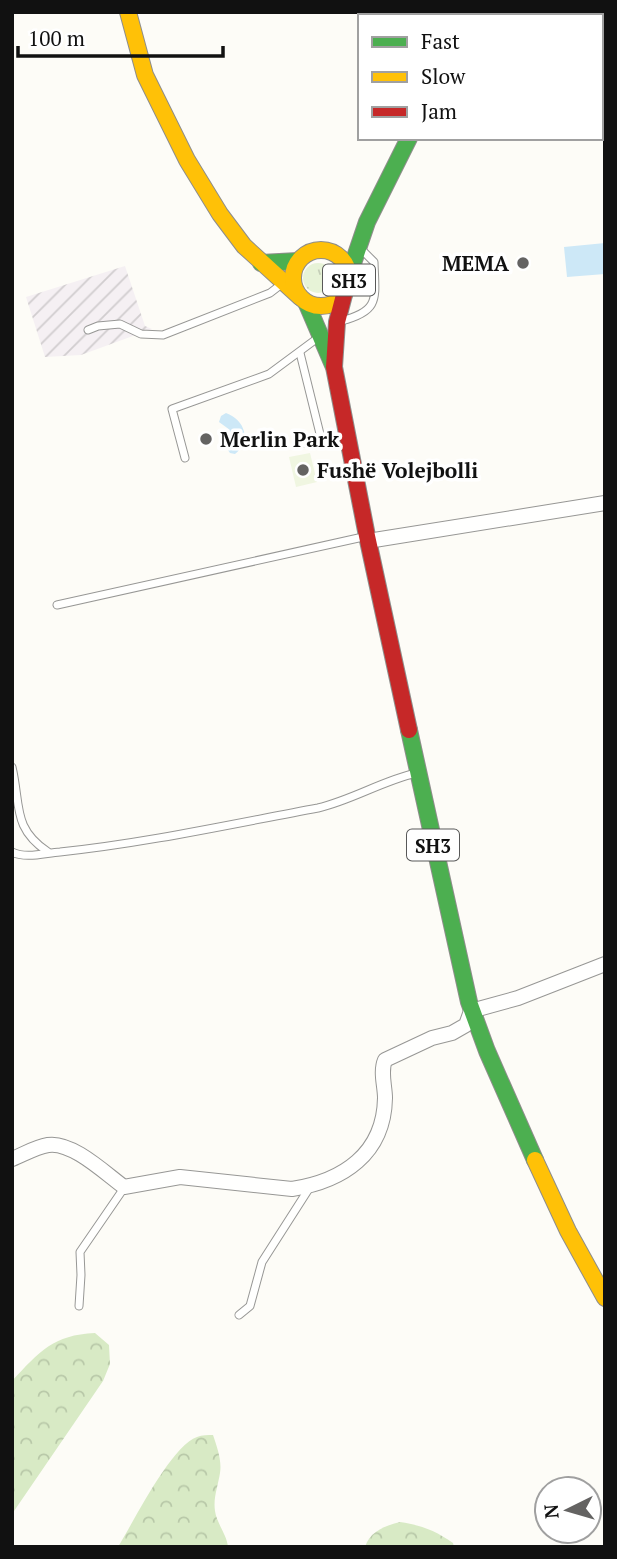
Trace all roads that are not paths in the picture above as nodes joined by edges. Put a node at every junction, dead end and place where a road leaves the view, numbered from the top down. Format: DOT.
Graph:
graph roads {
  1 [pos="128,12"];
  2 [pos="408,140"];
  3 [pos="373,206"];
  4 [pos="356,246"];
  5 [pos="332,252"];
  6 [pos="299,261"];
  7 [pos="261,262"];
  8 [pos="349,275"];
  9 [pos="284,283"];
  10 [pos="344,295"];
  11 [pos="303,300"];
  12 [pos="337,322"];
  13 [pos="88,330"];
  14 [pos="320,337"];
  15 [pos="300,353"];
  16 [pos="334,367"];
  17 [pos="297,445"];
  18 [pos="185,458"];
  19 [pos="605,503"];
  20 [pos="368,539"];
  21 [pos="57,605"];
  22 [pos="12,767"];
  23 [pos="417,773"];
  24 [pos="12,852"];
  25 [pos="48,853"];
  26 [pos="605,964"];
  27 [pos="471,1011"];
  28 [pos="12,1159"];
  29 [pos="310,1186"];
  30 [pos="124,1188"];
  31 [pos="605,1298"];
  32 [pos="79,1306"];
  33 [pos="239,1315"];
  1 -- 7 [label="main road"];
  2 -- 3 [label="main road, SH3"];
  3 -- 4 [label="main road, SH3"];
  3 -- 5 [label="main road, SH3"];
  4 -- 8 [label="main road, SH3"];
  4 -- 12 [label="lane"];
  5 -- 6 [label="main road, SH3"];
  5 -- 8 [label="main road, SH3"];
  6 -- 7 [label="main road"];
  6 -- 11 [label="main road, SH3"];
  7 -- 9 [label="main road"];
  8 -- 10 [label="main road, SH3"];
  9 -- 11 [label="main road"];
  9 -- 13 [label="lane"];
  10 -- 11 [label="main road, SH3"];
  10 -- 12 [label="main road, SH3"];
  11 -- 14 [label="main road, SH3"];
  12 -- 16 [label="main road, SH3"];
  14 -- 15 [label="lane"];
  14 -- 16 [label="main road, SH3"];
  15 -- 17 [label="lane"];
  15 -- 18 [label="lane"];
  16 -- 20 [label="main road, SH3"];
  19 -- 20 [label="street"];
  20 -- 21 [label="lane"];
  20 -- 23 [label="main road, SH3"];
  22 -- 25 [label="lane"];
  23 -- 25 [label="lane"];
  23 -- 27 [label="main road, SH3"];
  24 -- 25 [label="lane"];
  26 -- 27 [label="street"];
  27 -- 29 [label="street"];
  27 -- 31 [label="main road, SH3"];
  28 -- 30 [label="street"];
  29 -- 30 [label="street"];
  29 -- 33 [label="lane"];
  30 -- 32 [label="lane"];
}
